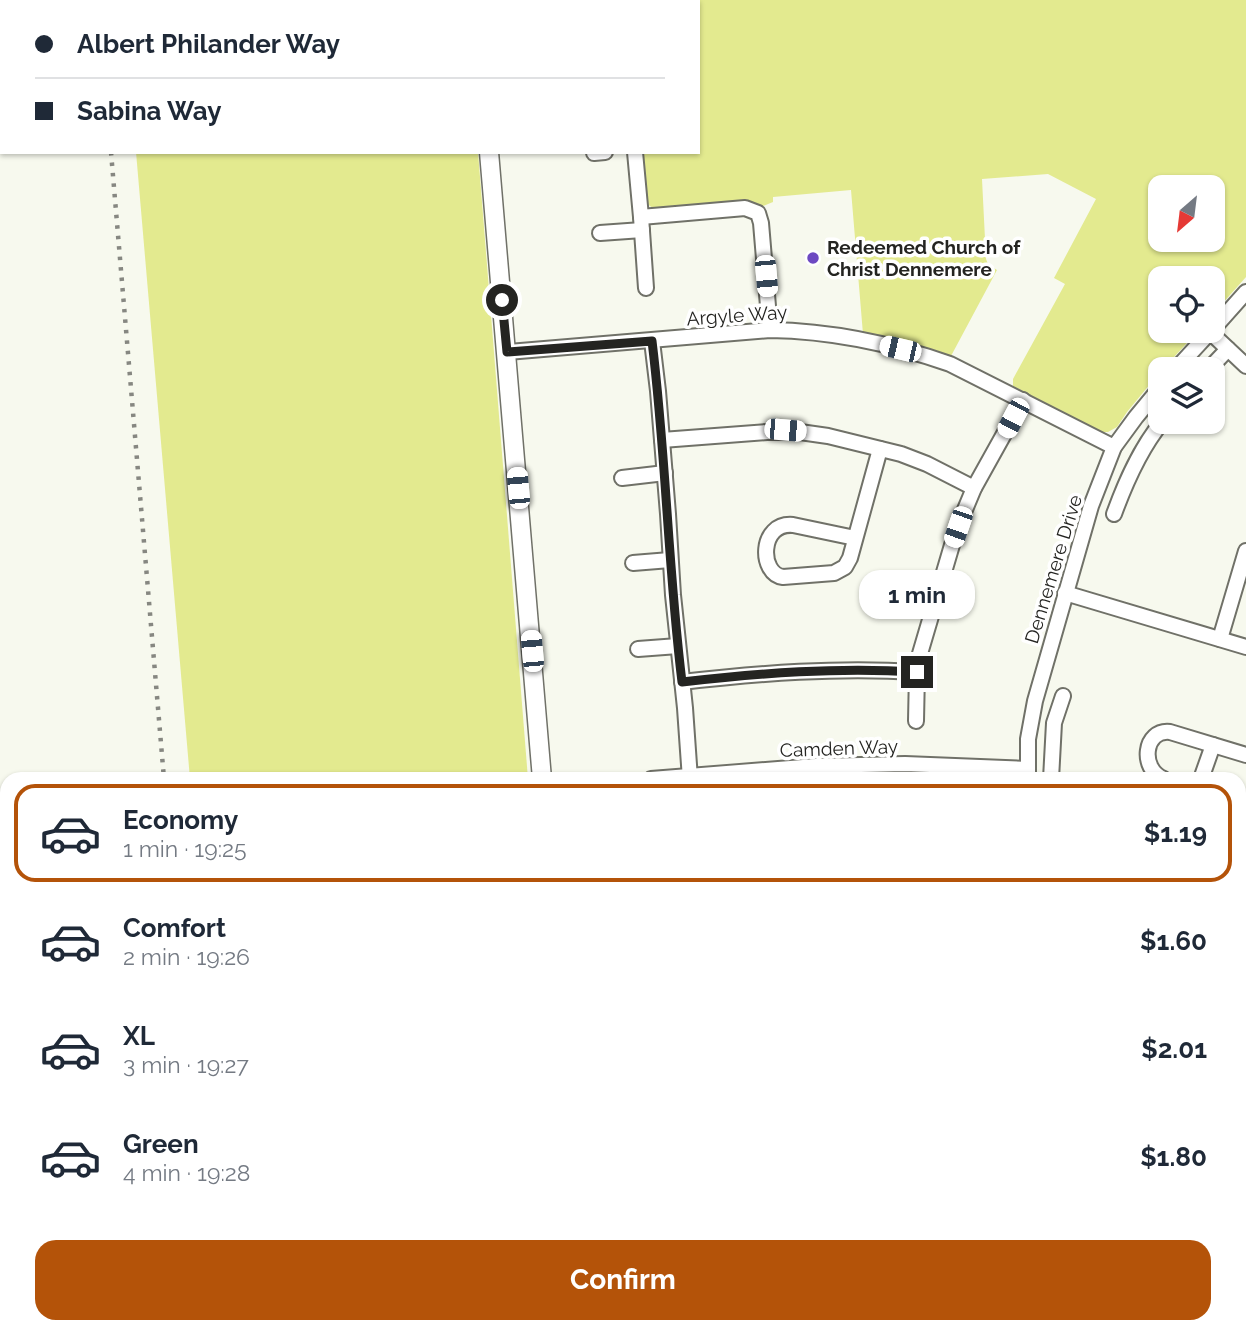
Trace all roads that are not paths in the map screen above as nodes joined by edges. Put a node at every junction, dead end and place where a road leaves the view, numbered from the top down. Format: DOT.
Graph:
graph roads {
  1 [pos="489,154"];
  2 [pos="635,154"];
  3 [pos="641,223"];
  4 [pos="600,233"];
  5 [pos="646,288"];
  6 [pos="1246,292"];
  7 [pos="1225,315"];
  8 [pos="770,330"];
  9 [pos="652,341"];
  10 [pos="1200,343"];
  11 [pos="1222,343"];
  12 [pos="1228,349"];
  13 [pos="507,352"];
  14 [pos="1187,357"];
  15 [pos="1220,357"];
  16 [pos="1246,366"];
  17 [pos="1023,400"];
  18 [pos="1148,402"];
  19 [pos="1152,434"];
  20 [pos="662,440"];
  21 [pos="1114,447"];
  22 [pos="880,449"];
  23 [pos="665,473"];
  24 [pos="622,478"];
  25 [pos="974,488"];
  26 [pos="1114,514"];
  27 [pos="855,538"];
  28 [pos="1246,551"];
  29 [pos="670,560"];
  30 [pos="634,563"];
  31 [pos="1065,593"];
  32 [pos="1220,639"];
  33 [pos="678,646"];
  34 [pos="1246,647"];
  35 [pos="638,649"];
  36 [pos="917,672"];
  37 [pos="682,682"];
  38 [pos="1063,696"];
  39 [pos="916,722"];
  40 [pos="1213,746"];
  41 [pos="1246,755"];
  42 [pos="541,772"];
  43 [pos="690,772"];
  44 [pos="816,772"];
  45 [pos="1003,772"];
  46 [pos="1028,772"];
  47 [pos="1051,772"];
  48 [pos="1153,772"];
  49 [pos="1204,772"];
  1 -- 13 [label="street"];
  2 -- 3 [label="street"];
  3 -- 4 [label="street"];
  3 -- 5 [label="street"];
  3 -- 8 [label="street"];
  6 -- 7 [label="street"];
  8 -- 9 [label="street, Argyle Way"];
  8 -- 17 [label="street, Argyle Way"];
  9 -- 13 [label="street, Argyle Way"];
  9 -- 20 [label="street"];
  10 -- 14 [label="street"];
  11 -- 12 [label="street"];
  12 -- 15 [label="street"];
  12 -- 16 [label="street"];
  13 -- 42 [label="street"];
  17 -- 21 [label="street, Argyle Way"];
  17 -- 25 [label="street"];
  18 -- 21 [label="street, Dennemere Drive"];
  19 -- 26 [label="street"];
  20 -- 22 [label="street"];
  20 -- 23 [label="street"];
  21 -- 31 [label="street, Dennemere Drive"];
  22 -- 25 [label="street"];
  22 -- 27 [label="street"];
  23 -- 24 [label="street"];
  23 -- 29 [label="street"];
  25 -- 36 [label="street"];
  27 -- 27 [label="street"];
  28 -- 32 [label="street"];
  29 -- 30 [label="street"];
  29 -- 33 [label="street"];
  31 -- 32 [label="street"];
  31 -- 46 [label="street, Dennemere Drive"];
  32 -- 34 [label="street"];
  33 -- 35 [label="street"];
  33 -- 37 [label="street"];
  36 -- 37 [label="street"];
  36 -- 39 [label="street"];
  37 -- 43 [label="street"];
  38 -- 47 [label="street"];
  40 -- 41 [label="street"];
  40 -- 48 [label="street"];
  40 -- 49 [label="street"];
  44 -- 45 [label="street, Camden Way"];
}
